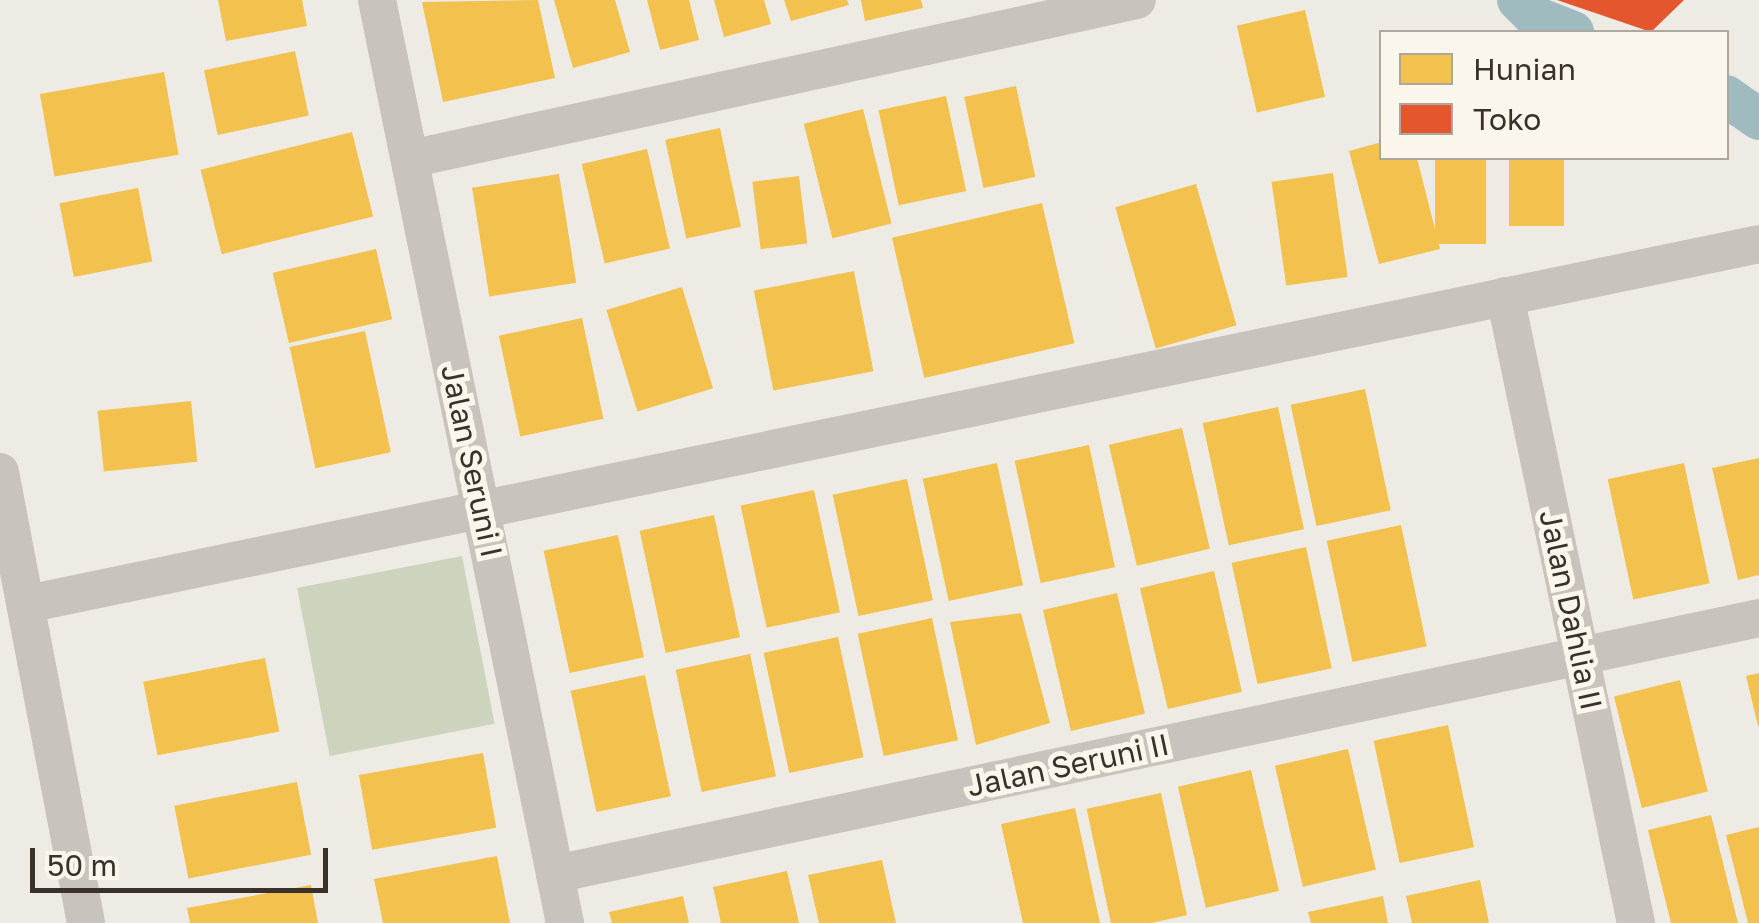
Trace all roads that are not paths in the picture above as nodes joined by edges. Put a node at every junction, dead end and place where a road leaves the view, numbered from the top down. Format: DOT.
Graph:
graph roads {
  1 [pos="378,0"];
  2 [pos="1137,0"];
  3 [pos="410,159"];
  4 [pos="1759,244"];
  5 [pos="1505,296"];
  6 [pos="0,472"];
  7 [pos="481,509"];
  8 [pos="27,604"];
  9 [pos="1759,618"];
  10 [pos="1580,656"];
  11 [pos="555,874"];
  12 [pos="86,923"];
  13 [pos="565,923"];
  14 [pos="1636,923"];
  1 -- 3 [label="street, Jalan Seruni I"];
  2 -- 3 [label="street"];
  3 -- 7 [label="street, Jalan Seruni I"];
  4 -- 5 [label="street"];
  5 -- 7 [label="street"];
  5 -- 10 [label="street, Jalan Dahlia II"];
  6 -- 8 [label="street"];
  7 -- 8 [label="street"];
  7 -- 11 [label="street, Jalan Seruni I"];
  8 -- 12 [label="street"];
  9 -- 10 [label="street, Jalan Seruni II"];
  10 -- 11 [label="street, Jalan Seruni II"];
  10 -- 14 [label="street, Jalan Dahlia II"];
  11 -- 13 [label="street, Jalan Seruni I"];
}
